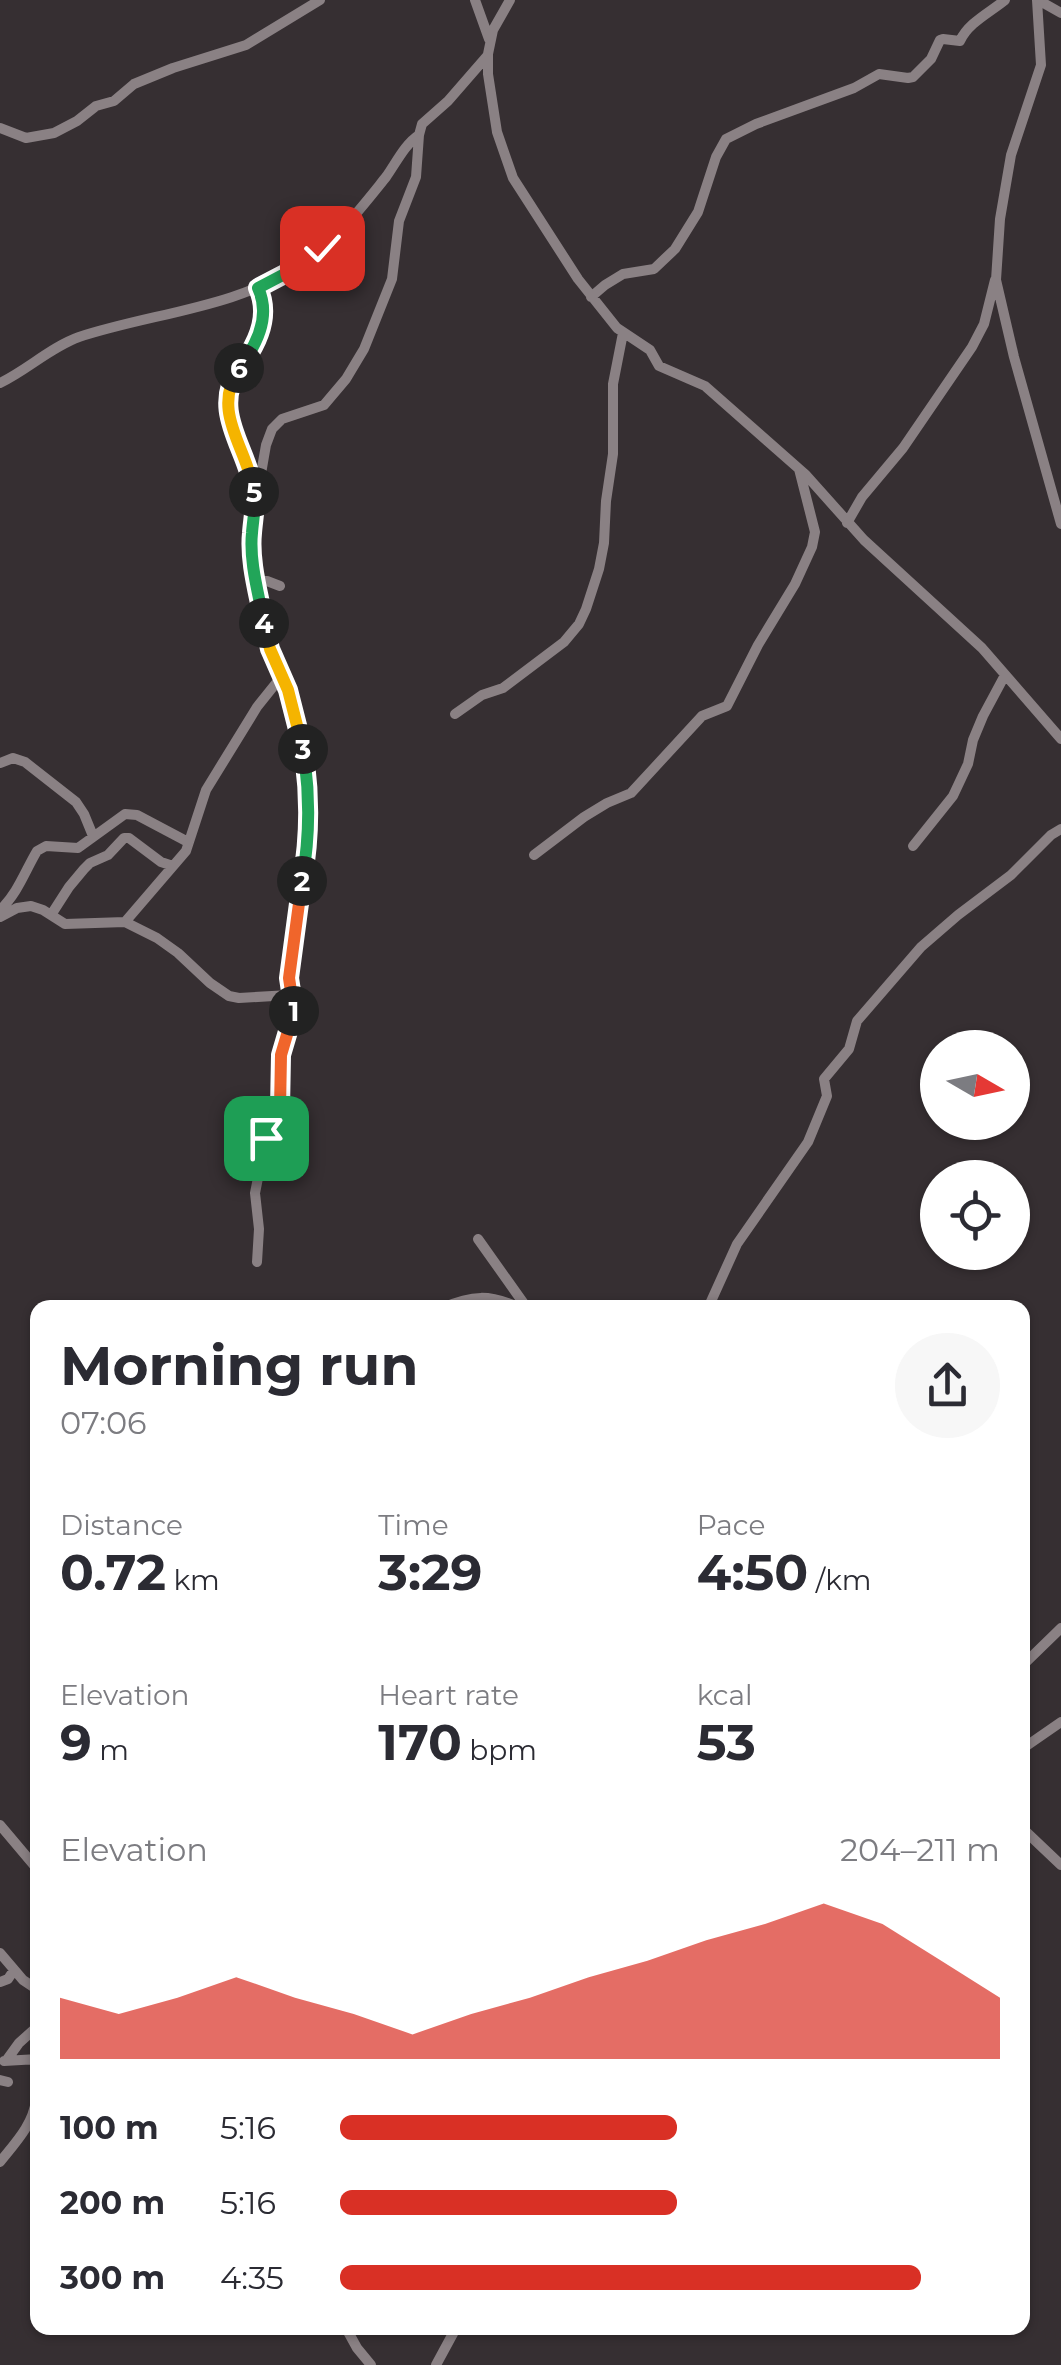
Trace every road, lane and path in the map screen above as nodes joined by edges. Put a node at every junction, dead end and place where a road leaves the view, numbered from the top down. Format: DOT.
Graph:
graph roads {
  1 [pos="320,0"];
  2 [pos="475,0"];
  3 [pos="510,0"];
  4 [pos="1005,0"];
  5 [pos="1037,0"];
  6 [pos="1061,12"];
  7 [pos="489,49"];
  8 [pos="0,128"];
  9 [pos="419,135"];
  10 [pos="996,280"];
  11 [pos="258,288"];
  12 [pos="591,297"];
  13 [pos="622,333"];
  14 [pos="0,383"];
  15 [pos="799,469"];
  16 [pos="256,502"];
  17 [pos="847,522"];
  18 [pos="1061,524"];
  19 [pos="257,581"];
  20 [pos="280,586"];
  21 [pos="1005,675"];
  22 [pos="282,676"];
  23 [pos="455,714"];
  24 [pos="1061,740"];
  25 [pos="0,764"];
  26 [pos="1061,828"];
  27 [pos="93,836"];
  28 [pos="188,842"];
  29 [pos="913,846"];
  30 [pos="534,855"];
  31 [pos="172,866"];
  32 [pos="1,914"];
  33 [pos="52,915"];
  34 [pos="125,922"];
  35 [pos="290,995"];
  36 [pos="478,1238"];
  37 [pos="257,1262"];
  38 [pos="461,1300"];
  39 [pos="498,1300"];
  40 [pos="518,1300"];
  41 [pos="712,1300"];
  42 [pos="1061,1628"];
  43 [pos="1030,1658"];
  44 [pos="1057,1726"];
  45 [pos="1030,1743"];
  46 [pos="0,1825"];
  47 [pos="1030,1836"];
  48 [pos="30,1861"];
  49 [pos="1061,1865"];
  50 [pos="0,1953"];
  51 [pos="14,1970"];
  52 [pos="0,1982"];
  53 [pos="30,1985"];
  54 [pos="30,2033"];
  55 [pos="30,2059"];
  56 [pos="3,2061"];
  57 [pos="30,2121"];
  58 [pos="0,2162"];
  59 [pos="350,2335"];
  60 [pos="452,2335"];
  61 [pos="372,2365"];
  62 [pos="436,2365"];
  1 -- 8 [label="street"];
  2 -- 7 [label="street"];
  3 -- 7 [label="street"];
  4 -- 12 [label="street"];
  5 -- 6 [label="street"];
  5 -- 10 [label="street"];
  7 -- 9 [label="street"];
  7 -- 12 [label="street"];
  9 -- 11 [label="street"];
  9 -- 16 [label="street"];
  10 -- 17 [label="street"];
  10 -- 18 [label="street"];
  11 -- 14 [label="street"];
  11 -- 16 [label="street"];
  12 -- 13 [label="street"];
  13 -- 15 [label="street"];
  13 -- 23 [label="street"];
  15 -- 17 [label="street"];
  15 -- 30 [label="street"];
  16 -- 19 [label="street"];
  17 -- 21 [label="street"];
  19 -- 20 [label="street"];
  19 -- 22 [label="street"];
  21 -- 24 [label="street"];
  21 -- 29 [label="street"];
  22 -- 28 [label="street"];
  22 -- 35 [label="street"];
  25 -- 27 [label="street"];
  26 -- 41 [label="street"];
  27 -- 28 [label="street"];
  27 -- 32 [label="street"];
  28 -- 31 [label="street"];
  31 -- 33 [label="street"];
  31 -- 34 [label="street"];
  32 -- 33 [label="street"];
  33 -- 34 [label="street"];
  34 -- 35 [label="street"];
  35 -- 37 [label="street"];
  36 -- 40 [label="street"];
  38 -- 39 [label="street"];
  42 -- 43 [label="street"];
  44 -- 45 [label="street"];
  46 -- 48 [label="street"];
  47 -- 49 [label="street"];
  50 -- 51 [label="street"];
  51 -- 52 [label="street"];
  51 -- 53 [label="street"];
  54 -- 56 [label="street"];
  55 -- 56 [label="street"];
  57 -- 58 [label="street"];
  59 -- 61 [label="street"];
  60 -- 62 [label="street"];
}
